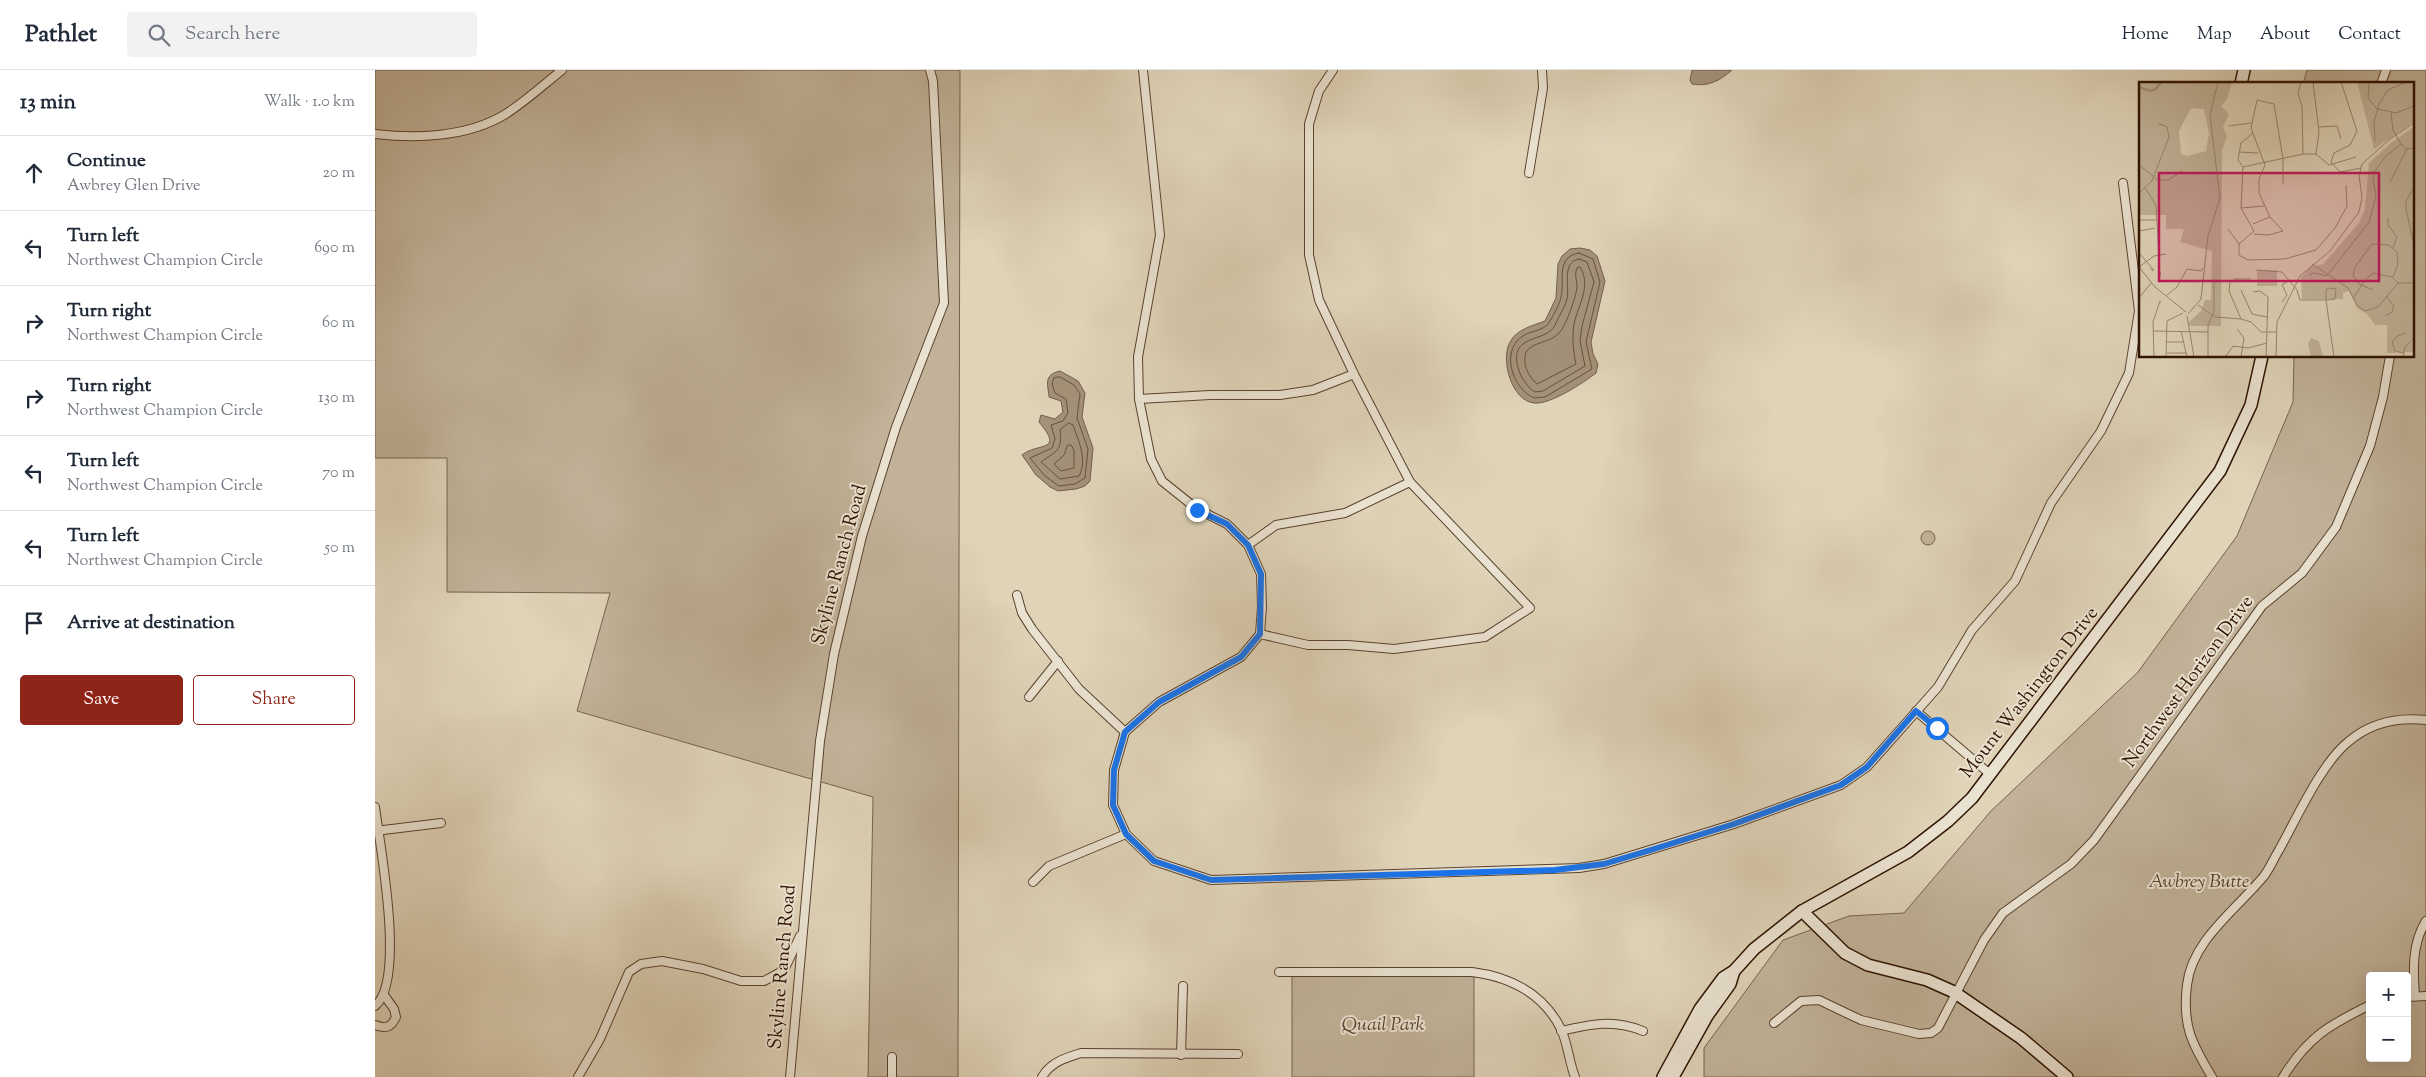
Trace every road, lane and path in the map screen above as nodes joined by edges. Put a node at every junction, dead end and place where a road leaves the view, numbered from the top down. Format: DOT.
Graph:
graph roads {
  1 [pos="562,70"];
  2 [pos="930,70"];
  3 [pos="1143,70"];
  4 [pos="1333,70"];
  5 [pos="1542,70"];
  6 [pos="2386,70"];
  7 [pos="2382,82"];
  8 [pos="375,134"];
  9 [pos="1529,173"];
  10 [pos="2123,184"];
  11 [pos="2262,358"];
  12 [pos="2390,358"];
  13 [pos="1354,374"];
  14 [pos="1139,399"];
  15 [pos="1410,482"];
  16 [pos="1248,545"];
  17 [pos="1017,595"];
  18 [pos="1260,634"];
  19 [pos="1058,661"];
  20 [pos="1029,697"];
  21 [pos="1916,711"];
  22 [pos="2426,720"];
  23 [pos="1125,732"];
  24 [pos="1991,775"];
  25 [pos="375,807"];
  26 [pos="441,823"];
  27 [pos="377,830"];
  28 [pos="1126,834"];
  29 [pos="1033,882"];
  30 [pos="1802,911"];
  31 [pos="2426,921"];
  32 [pos="803,931"];
  33 [pos="1734,971"];
  34 [pos="1279,972"];
  35 [pos="1183,986"];
  36 [pos="1955,992"];
  37 [pos="385,995"];
  38 [pos="2411,996"];
  39 [pos="2426,996"];
  40 [pos="375,1006"];
  41 [pos="2366,1007"];
  42 [pos="1774,1024"];
  43 [pos="375,1025"];
  44 [pos="1561,1031"];
  45 [pos="1643,1031"];
  46 [pos="1237,1054"];
  47 [pos="1181,1055"];
  48 [pos="892,1057"];
  49 [pos="577,1077"];
  50 [pos="790,1077"];
  51 [pos="891,1077"];
  52 [pos="1042,1077"];
  53 [pos="1574,1077"];
  54 [pos="1663,1077"];
  55 [pos="1673,1077"];
  56 [pos="2067,1077"];
  57 [pos="2213,1077"];
  58 [pos="2283,1077"];
  1 -- 8 [label="street"];
  2 -- 32 [label="street, Skyline Ranch Road"];
  3 -- 14 [label="street"];
  4 -- 13 [label="street"];
  5 -- 9 [label="street"];
  6 -- 7 [label="street"];
  10 -- 21 [label="street"];
  11 -- 24 [label="main road, Mount Washington Drive"];
  12 -- 36 [label="street, Northwest Horizon Drive"];
  13 -- 14 [label="street"];
  13 -- 15 [label="street"];
  14 -- 16 [label="street"];
  15 -- 16 [label="street"];
  15 -- 18 [label="street"];
  16 -- 18 [label="street"];
  17 -- 19 [label="street"];
  18 -- 23 [label="street"];
  19 -- 20 [label="street"];
  19 -- 23 [label="street"];
  21 -- 24 [label="street"];
  21 -- 28 [label="street"];
  22 -- 57 [label="street"];
  23 -- 28 [label="street"];
  24 -- 30 [label="main road, Mount Washington Drive"];
  25 -- 27 [label="street"];
  26 -- 27 [label="street"];
  27 -- 37 [label="street"];
  28 -- 29 [label="street"];
  30 -- 33 [label="main road, Mount Washington Drive"];
  30 -- 36 [label="main road"];
  31 -- 38 [label="street"];
  32 -- 49 [label="street"];
  32 -- 50 [label="street, Skyline Ranch Road"];
  33 -- 54 [label="main road, Mount Washington Drive"];
  33 -- 55 [label="main road, Mount Washington Drive"];
  34 -- 44 [label="street"];
  35 -- 47 [label="street"];
  36 -- 42 [label="street, Northwest Horizon Drive"];
  36 -- 56 [label="main road"];
  37 -- 40 [label="street"];
  37 -- 43 [label="street"];
  38 -- 39 [label="street"];
  41 -- 58 [label="street"];
  44 -- 45 [label="street"];
  44 -- 53 [label="street"];
  46 -- 47 [label="street"];
  47 -- 52 [label="street"];
  48 -- 51 [label="street"];
}
